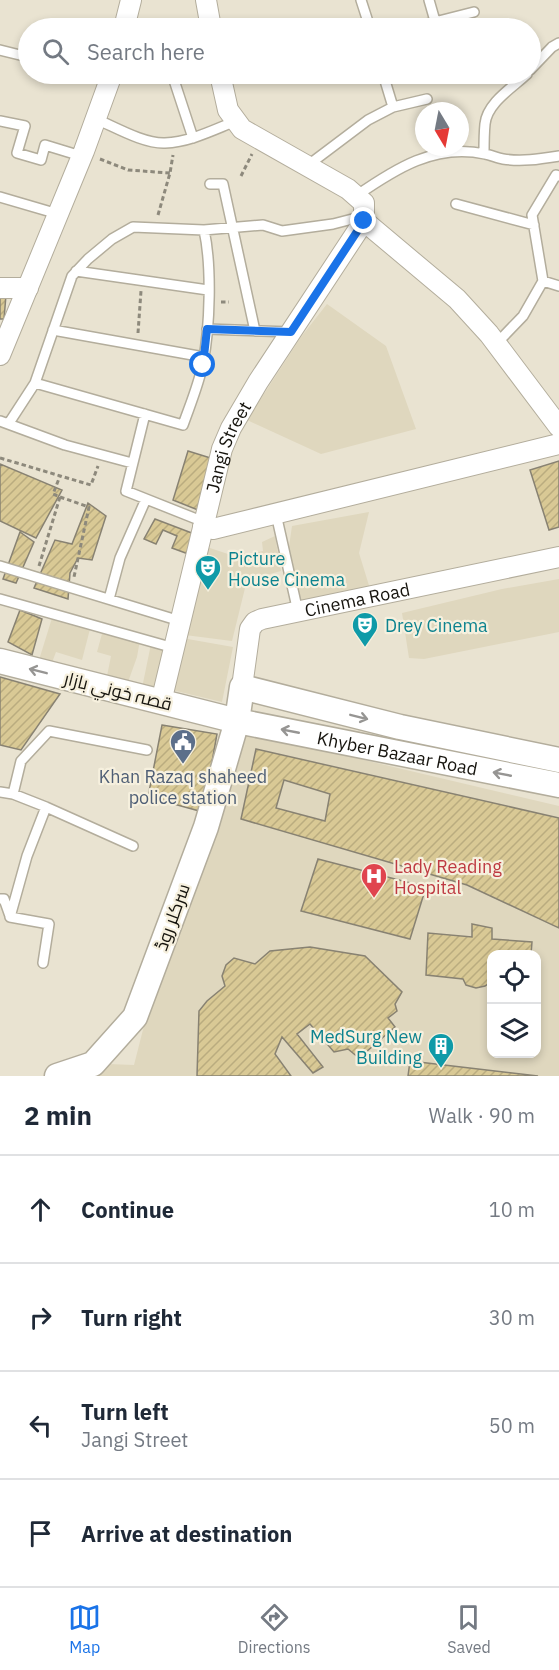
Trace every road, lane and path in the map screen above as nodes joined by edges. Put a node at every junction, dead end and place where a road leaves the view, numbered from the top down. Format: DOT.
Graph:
graph roads {
  1 [pos="131,0"];
  2 [pos="206,0"];
  3 [pos="361,0"];
  4 [pos="429,0"];
  5 [pos="474,12"];
  6 [pos="126,18"];
  7 [pos="210,18"];
  8 [pos="367,18"];
  9 [pos="434,18"];
  10 [pos="456,18"];
  11 [pos="559,43"];
  12 [pos="0,50"];
  13 [pos="18,54"];
  14 [pos="541,59"];
  15 [pos="109,84"];
  16 [pos="175,84"];
  17 [pos="222,84"];
  18 [pos="386,84"];
  19 [pos="516,84"];
  20 [pos="427,99"];
  21 [pos="393,107"];
  22 [pos="96,119"];
  23 [pos="0,121"];
  24 [pos="236,121"];
  25 [pos="193,138"];
  26 [pos="260,140"];
  27 [pos="175,142"];
  28 [pos="484,153"];
  29 [pos="82,154"];
  30 [pos="559,156"];
  31 [pos="307,166"];
  32 [pos="170,173"];
  33 [pos="241,176"];
  34 [pos="559,176"];
  35 [pos="210,184"];
  36 [pos="356,196"];
  37 [pos="0,197"];
  38 [pos="456,204"];
  39 [pos="58,214"];
  40 [pos="364,219"];
  41 [pos="534,225"];
  42 [pos="232,227"];
  43 [pos="153,228"];
  44 [pos="204,230"];
  45 [pos="76,271"];
  46 [pos="141,281"];
  47 [pos="543,281"];
  48 [pos="559,286"];
  49 [pos="0,288"];
  50 [pos="28,288"];
  51 [pos="208,290"];
  52 [pos="207,329"];
  53 [pos="53,330"];
  54 [pos="255,331"];
  55 [pos="291,332"];
  56 [pos="496,344"];
  57 [pos="136,345"];
  58 [pos="0,355"];
  59 [pos="204,357"];
  60 [pos="35,383"];
  61 [pos="145,414"];
  62 [pos="4,422"];
  63 [pos="559,427"];
  64 [pos="559,444"];
  65 [pos="101,455"];
  66 [pos="0,458"];
  67 [pos="132,464"];
  68 [pos="60,476"];
  69 [pos="60,497"];
  70 [pos="146,499"];
  71 [pos="276,514"];
  72 [pos="204,525"];
  73 [pos="559,557"];
  74 [pos="0,566"];
  75 [pos="35,577"];
  76 [pos="72,588"];
  77 [pos="0,599"];
  78 [pos="109,599"];
  79 [pos="298,612"];
  80 [pos="180,621"];
  81 [pos="174,648"];
  82 [pos="0,661"];
  83 [pos="242,687"];
  84 [pos="161,702"];
  85 [pos="237,721"];
  86 [pos="147,750"];
  87 [pos="559,760"];
  88 [pos="559,785"];
  89 [pos="0,792"];
  90 [pos="13,794"];
  91 [pos="46,807"];
  92 [pos="133,846"];
  93 [pos="0,899"];
  94 [pos="10,917"];
  95 [pos="42,963"];
  96 [pos="57,1076"];
  1 -- 6 [label="street"];
  2 -- 7 [label="street"];
  3 -- 8 [label="lane"];
  4 -- 9 [label="lane"];
  5 -- 10 [label="lane"];
  11 -- 14 [label="lane"];
  12 -- 13 [label="lane"];
  15 -- 22 [label="street"];
  16 -- 25 [label="lane"];
  17 -- 24 [label="street"];
  18 -- 21 [label="lane"];
  19 -- 28 [label="lane"];
  20 -- 21 [label="lane"];
  21 -- 31 [label="lane"];
  22 -- 27 [label="lane"];
  22 -- 29 [label="street"];
  23 -- 29 [label="lane"];
  24 -- 25 [label="lane"];
  24 -- 26 [label="street"];
  25 -- 27 [label="lane"];
  26 -- 31 [label="street"];
  26 -- 33 [label="path"];
  27 -- 32 [label="path"];
  28 -- 30 [label="lane"];
  28 -- 36 [label="lane"];
  29 -- 32 [label="path"];
  29 -- 39 [label="street"];
  31 -- 36 [label="street"];
  32 -- 43 [label="path"];
  34 -- 41 [label="lane"];
  35 -- 42 [label="lane"];
  36 -- 40 [label="street"];
  37 -- 39 [label="lane"];
  38 -- 41 [label="lane"];
  39 -- 50 [label="street"];
  40 -- 42 [label="lane"];
  40 -- 55 [label="street, Jangi Street"];
  40 -- 56 [label="street"];
  41 -- 47 [label="lane"];
  42 -- 44 [label="lane"];
  42 -- 54 [label="lane"];
  43 -- 44 [label="lane"];
  43 -- 45 [label="lane"];
  44 -- 51 [label="lane"];
  45 -- 46 [label="lane"];
  45 -- 53 [label="lane"];
  46 -- 51 [label="lane"];
  46 -- 57 [label="path"];
  47 -- 48 [label="lane"];
  47 -- 56 [label="lane"];
  49 -- 50 [label="street"];
  50 -- 58 [label="street"];
  51 -- 52 [label="lane"];
  52 -- 54 [label="lane"];
  52 -- 59 [label="lane"];
  53 -- 57 [label="lane"];
  53 -- 60 [label="lane"];
  54 -- 55 [label="lane"];
  55 -- 72 [label="street, Jangi Street"];
  56 -- 63 [label="street"];
  57 -- 59 [label="lane"];
  59 -- 61 [label="lane"];
  60 -- 61 [label="lane"];
  60 -- 62 [label="lane"];
  61 -- 67 [label="lane"];
  62 -- 65 [label="lane"];
  64 -- 71 [label="street"];
  65 -- 67 [label="lane"];
  65 -- 68 [label="path"];
  66 -- 68 [label="path"];
  67 -- 70 [label="lane"];
  68 -- 69 [label="path"];
  69 -- 75 [label="path"];
  69 -- 76 [label="path"];
  70 -- 72 [label="lane"];
  70 -- 78 [label="lane"];
  71 -- 72 [label="street"];
  71 -- 79 [label="lane"];
  72 -- 80 [label="street, Jangi Street"];
  73 -- 79 [label="street, Cinema Road"];
  74 -- 75 [label="lane"];
  75 -- 76 [label="lane"];
  76 -- 78 [label="lane"];
  77 -- 81 [label="lane"];
  78 -- 80 [label="lane"];
  79 -- 83 [label="street, Cinema Road"];
  80 -- 81 [label="street, Jangi Street"];
  81 -- 84 [label="street, Jangi Street"];
  84 -- 82 [label="street, قصہ خوني بازار, one-way"];
  83 -- 85 [label="street, Cinema Road"];
  83 -- 87 [label="street, one-way"];
  84 -- 85 [label="street, قصہ خوني بازار"];
  88 -- 85 [label="street, Khyber Bazaar Road, one-way"];
  85 -- 96 [label="street, سرکلر روڈ"];
  86 -- 90 [label="lane"];
  89 -- 90 [label="lane"];
  90 -- 91 [label="lane"];
  91 -- 92 [label="lane"];
  91 -- 94 [label="lane"];
  93 -- 94 [label="lane"];
  94 -- 95 [label="lane"];
}
